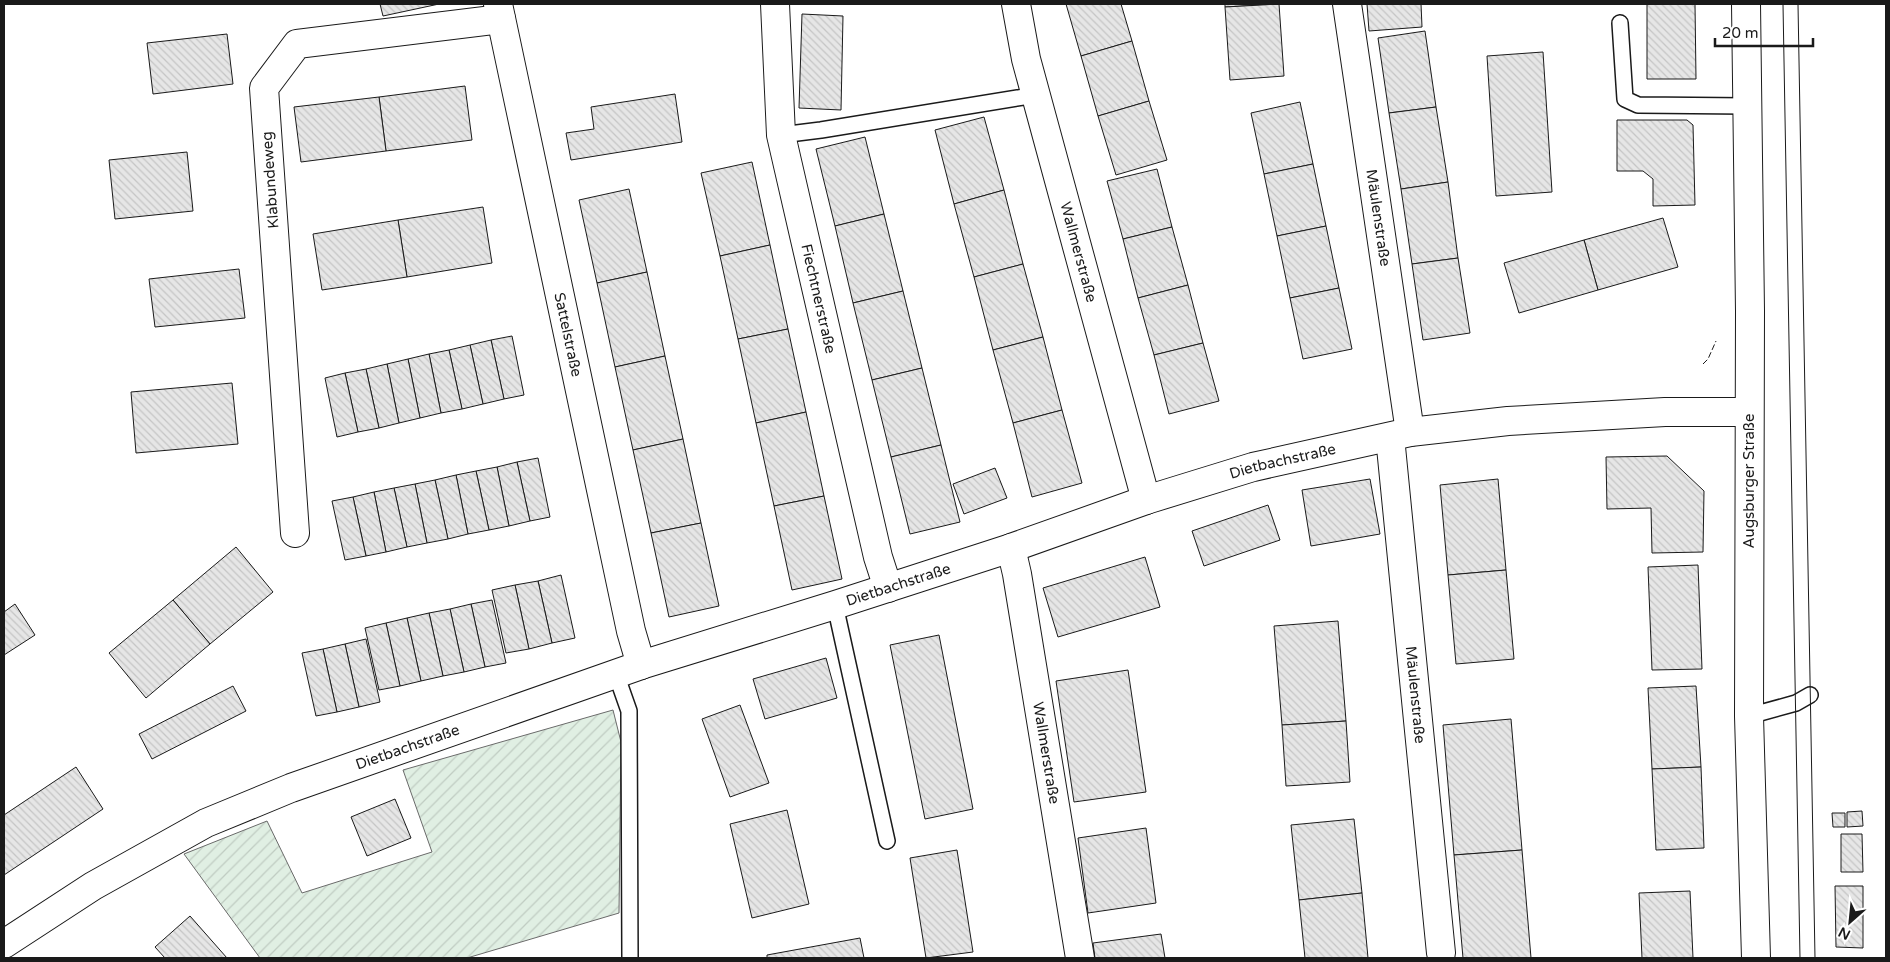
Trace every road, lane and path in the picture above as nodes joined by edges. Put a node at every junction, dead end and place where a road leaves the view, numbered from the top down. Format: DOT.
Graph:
graph roads {
  1 [pos="775,4"];
  2 [pos="1016,4"];
  3 [pos="1347,4"];
  4 [pos="1746,4"];
  5 [pos="500,11"];
  6 [pos="1620,23"];
  7 [pos="1036,94"];
  8 [pos="1747,106"];
  9 [pos="782,135"];
  10 [pos="1749,412"];
  11 [pos="1400,434"];
  12 [pos="1146,500"];
  13 [pos="295,533"];
  14 [pos="1011,548"];
  15 [pos="888,588"];
  16 [pos="835,605"];
  17 [pos="628,669"];
  18 [pos="1810,695"];
  19 [pos="1749,716"];
  20 [pos="888,841"];
  21 [pos="4,944"];
  22 [pos="1441,953"];
  23 [pos="630,958"];
  24 [pos="1080,958"];
  25 [pos="1756,958"];
  1 -- 9 [label="street, Fiechtnerstraße"];
  2 -- 7 [label="street, Wallmerstraße"];
  3 -- 11 [label="street, Mäulenstraße"];
  4 -- 8 [label="street, Augsburger Straße"];
  5 -- 13 [label="street, Klabundeweg"];
  5 -- 17 [label="street, Sattelstraße"];
  6 -- 8 [label="lane"];
  7 -- 9 [label="lane"];
  7 -- 12 [label="street, Wallmerstraße"];
  8 -- 10 [label="street, Augsburger Straße"];
  9 -- 15 [label="street, Fiechtnerstraße"];
  10 -- 11 [label="street, Dietbachstraße"];
  10 -- 19 [label="street, Augsburger Straße"];
  11 -- 12 [label="street, Dietbachstraße"];
  11 -- 22 [label="street, Mäulenstraße"];
  12 -- 14 [label="street, Dietbachstraße"];
  14 -- 15 [label="street, Dietbachstraße"];
  14 -- 24 [label="street, Wallmerstraße"];
  15 -- 16 [label="street, Dietbachstraße"];
  16 -- 17 [label="street, Dietbachstraße"];
  16 -- 20 [label="lane, Dietbachstraße"];
  17 -- 21 [label="street, Dietbachstraße"];
  17 -- 23 [label="lane"];
  18 -- 19 [label="lane"];
  19 -- 25 [label="street, Augsburger Straße"];
}
